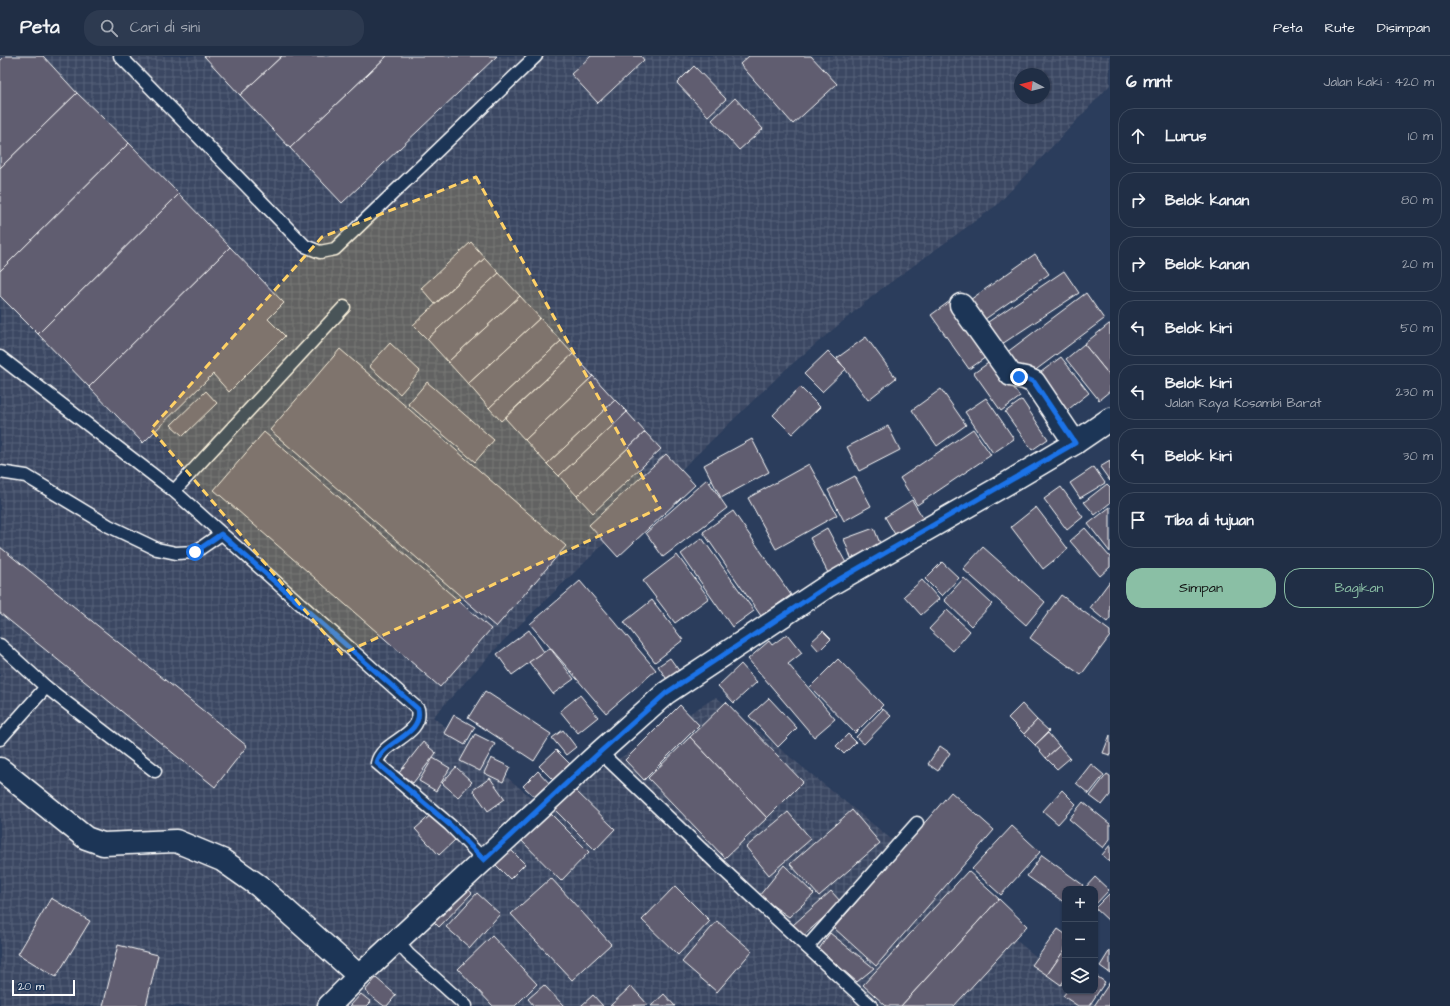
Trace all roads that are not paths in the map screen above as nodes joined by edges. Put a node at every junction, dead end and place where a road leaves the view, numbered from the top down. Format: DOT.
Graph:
graph roads {
  1 [pos="120,56"];
  2 [pos="536,56"];
  3 [pos="961,305"];
  4 [pos="344,307"];
  5 [pos="0,357"];
  6 [pos="1110,419"];
  7 [pos="1075,443"];
  8 [pos="0,472"];
  9 [pos="174,492"];
  10 [pos="221,534"];
  11 [pos="0,646"];
  12 [pos="46,686"];
  13 [pos="0,739"];
  14 [pos="600,752"];
  15 [pos="0,769"];
  16 [pos="155,771"];
  17 [pos="917,823"];
  18 [pos="484,860"];
  19 [pos="397,941"];
  20 [pos="807,947"];
  21 [pos="359,976"];
  22 [pos="329,1006"];
  23 [pos="466,1006"];
  24 [pos="871,1006"];
  1 -- 2 [label="lane"];
  3 -- 7 [label="main road"];
  4 -- 9 [label="lane"];
  5 -- 9 [label="lane"];
  6 -- 7 [label="main road"];
  7 -- 14 [label="main road"];
  8 -- 10 [label="lane"];
  9 -- 10 [label="lane"];
  10 -- 18 [label="lane"];
  11 -- 12 [label="lane"];
  12 -- 13 [label="lane"];
  12 -- 16 [label="lane"];
  14 -- 18 [label="main road"];
  14 -- 20 [label="lane"];
  15 -- 21 [label="main road"];
  17 -- 20 [label="lane"];
  18 -- 19 [label="main road"];
  19 -- 21 [label="main road"];
  19 -- 23 [label="lane"];
  20 -- 24 [label="lane"];
  21 -- 22 [label="main road"];
}
